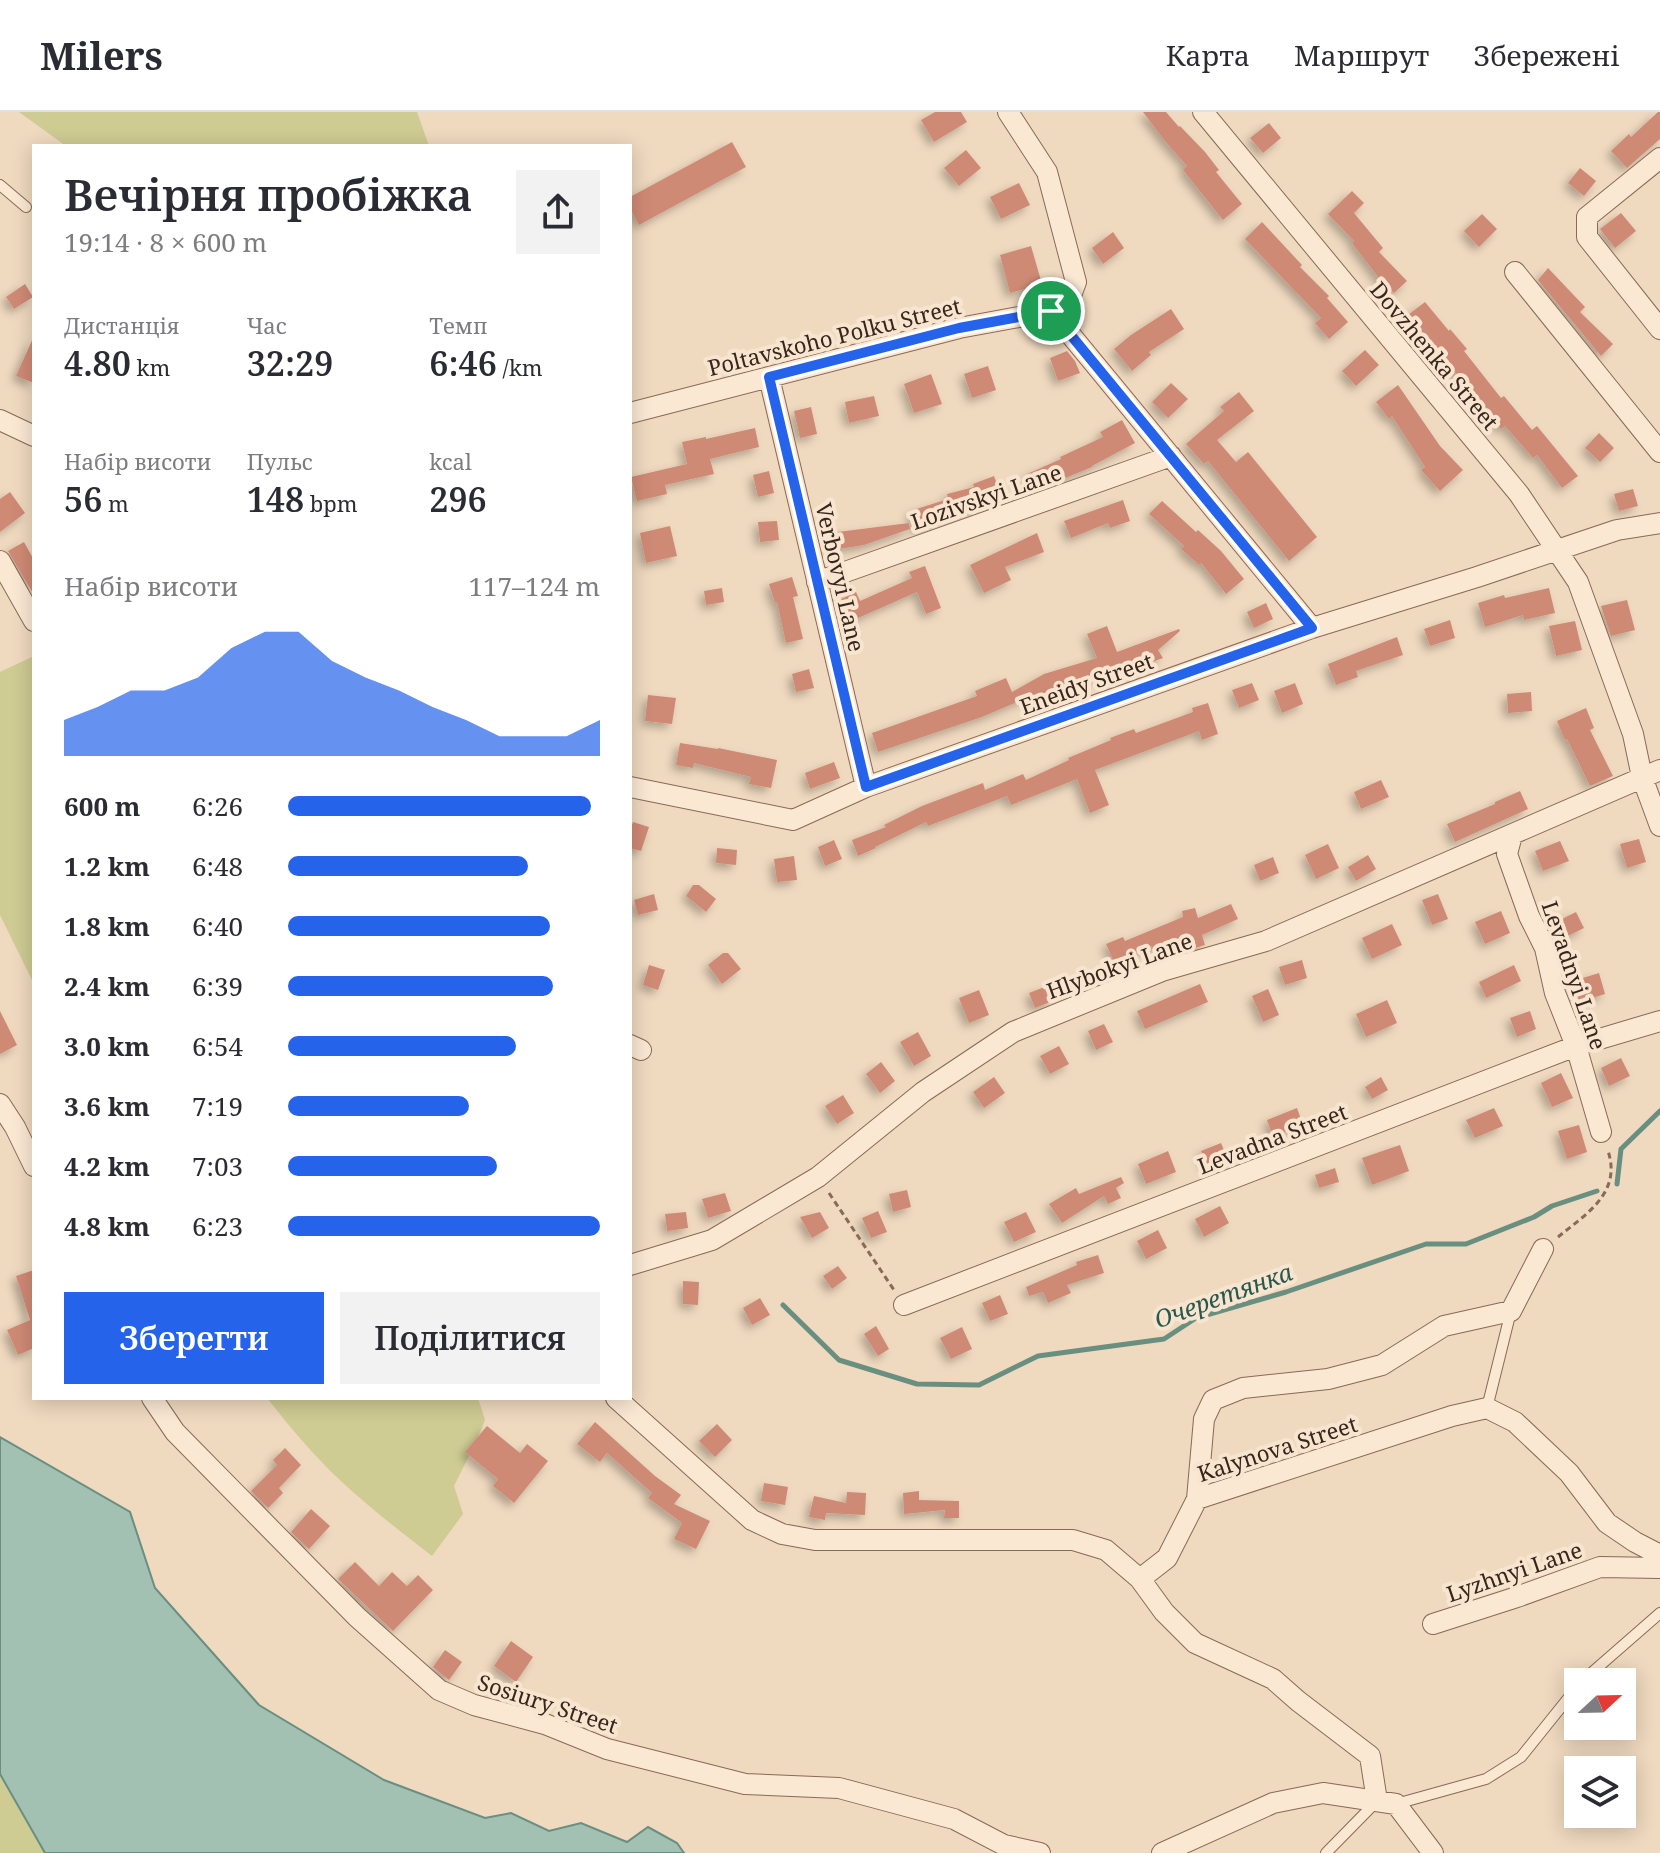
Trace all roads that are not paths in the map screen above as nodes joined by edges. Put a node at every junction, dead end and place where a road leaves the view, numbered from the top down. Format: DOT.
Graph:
graph roads {
  1 [pos="1008,112"];
  2 [pos="1203,112"];
  3 [pos="1660,158"];
  4 [pos="0,185"];
  5 [pos="26,207"];
  6 [pos="1515,272"];
  7 [pos="1051,311"];
  8 [pos="1660,329"];
  9 [pos="769,377"];
  10 [pos="632,412"];
  11 [pos="0,420"];
  12 [pos="32,435"];
  13 [pos="1660,452"];
  14 [pos="1171,456"];
  15 [pos="1660,523"];
  16 [pos="1556,550"];
  17 [pos="0,561"];
  18 [pos="817,582"];
  19 [pos="32,617"];
  20 [pos="1312,628"];
  21 [pos="1651,773"];
  22 [pos="632,787"];
  23 [pos="866,787"];
  24 [pos="1660,826"];
  25 [pos="1512,835"];
  26 [pos="1660,1021"];
  27 [pos="1576,1046"];
  28 [pos="0,1104"];
  29 [pos="1601,1132"];
  30 [pos="32,1162"];
  31 [pos="1543,1249"];
  32 [pos="632,1264"];
  33 [pos="904,1305"];
  34 [pos="1511,1311"];
  35 [pos="153,1400"];
  36 [pos="618,1400"];
  37 [pos="1487,1408"];
  38 [pos="1197,1499"];
  39 [pos="1660,1555"];
  40 [pos="1660,1568"];
  41 [pos="1140,1579"];
  42 [pos="1660,1613"];
  43 [pos="1433,1624"];
  44 [pos="1598,1668"];
  45 [pos="1564,1704"];
  46 [pos="1386,1802"];
  47 [pos="1005,1849"];
  48 [pos="1040,1853"];
  49 [pos="1162,1853"];
  50 [pos="1326,1853"];
  51 [pos="1433,1853"];
  1 -- 7 [label="street"];
  2 -- 16 [label="street, Dovzhenka Street"];
  3 -- 8 [label="street"];
  4 -- 5 [label="lane"];
  6 -- 13 [label="street"];
  7 -- 9 [label="street, Poltavskoho Polku Street"];
  7 -- 14 [label="street"];
  9 -- 10 [label="street, Poltavskoho Polku Street"];
  9 -- 18 [label="street, Verbovyi Lane"];
  11 -- 12 [label="street"];
  14 -- 18 [label="street, Lozivskyi Lane"];
  14 -- 20 [label="street"];
  15 -- 16 [label="street"];
  16 -- 20 [label="street, Eneidy Street"];
  16 -- 21 [label="street, Dovzhenka Street"];
  17 -- 19 [label="street"];
  18 -- 23 [label="street, Verbovyi Lane"];
  20 -- 23 [label="street, Eneidy Street"];
  21 -- 24 [label="street, Dovzhenka Street"];
  21 -- 25 [label="street, Hlybokyi Lane"];
  22 -- 23 [label="street, Eneidy Street"];
  25 -- 27 [label="street, Levadnyi Lane"];
  25 -- 32 [label="street, Hlybokyi Lane"];
  26 -- 27 [label="street, Levadna Street"];
  27 -- 29 [label="street, Levadnyi Lane"];
  27 -- 33 [label="street, Levadna Street"];
  28 -- 30 [label="street"];
  31 -- 34 [label="street"];
  34 -- 37 [label="lane"];
  34 -- 38 [label="street"];
  35 -- 47 [label="street, Sosiury Street"];
  36 -- 41 [label="street"];
  37 -- 38 [label="street, Kalynova Street"];
  37 -- 39 [label="street"];
  38 -- 41 [label="street, Kalynova Street"];
  40 -- 43 [label="street, Lyzhnyi Lane"];
  41 -- 46 [label="street"];
  42 -- 44 [label="lane"];
  45 -- 46 [label="lane"];
  46 -- 49 [label="street"];
  46 -- 50 [label="lane"];
  46 -- 51 [label="street"];
  47 -- 48 [label="street, Sosiury Street"];
}
